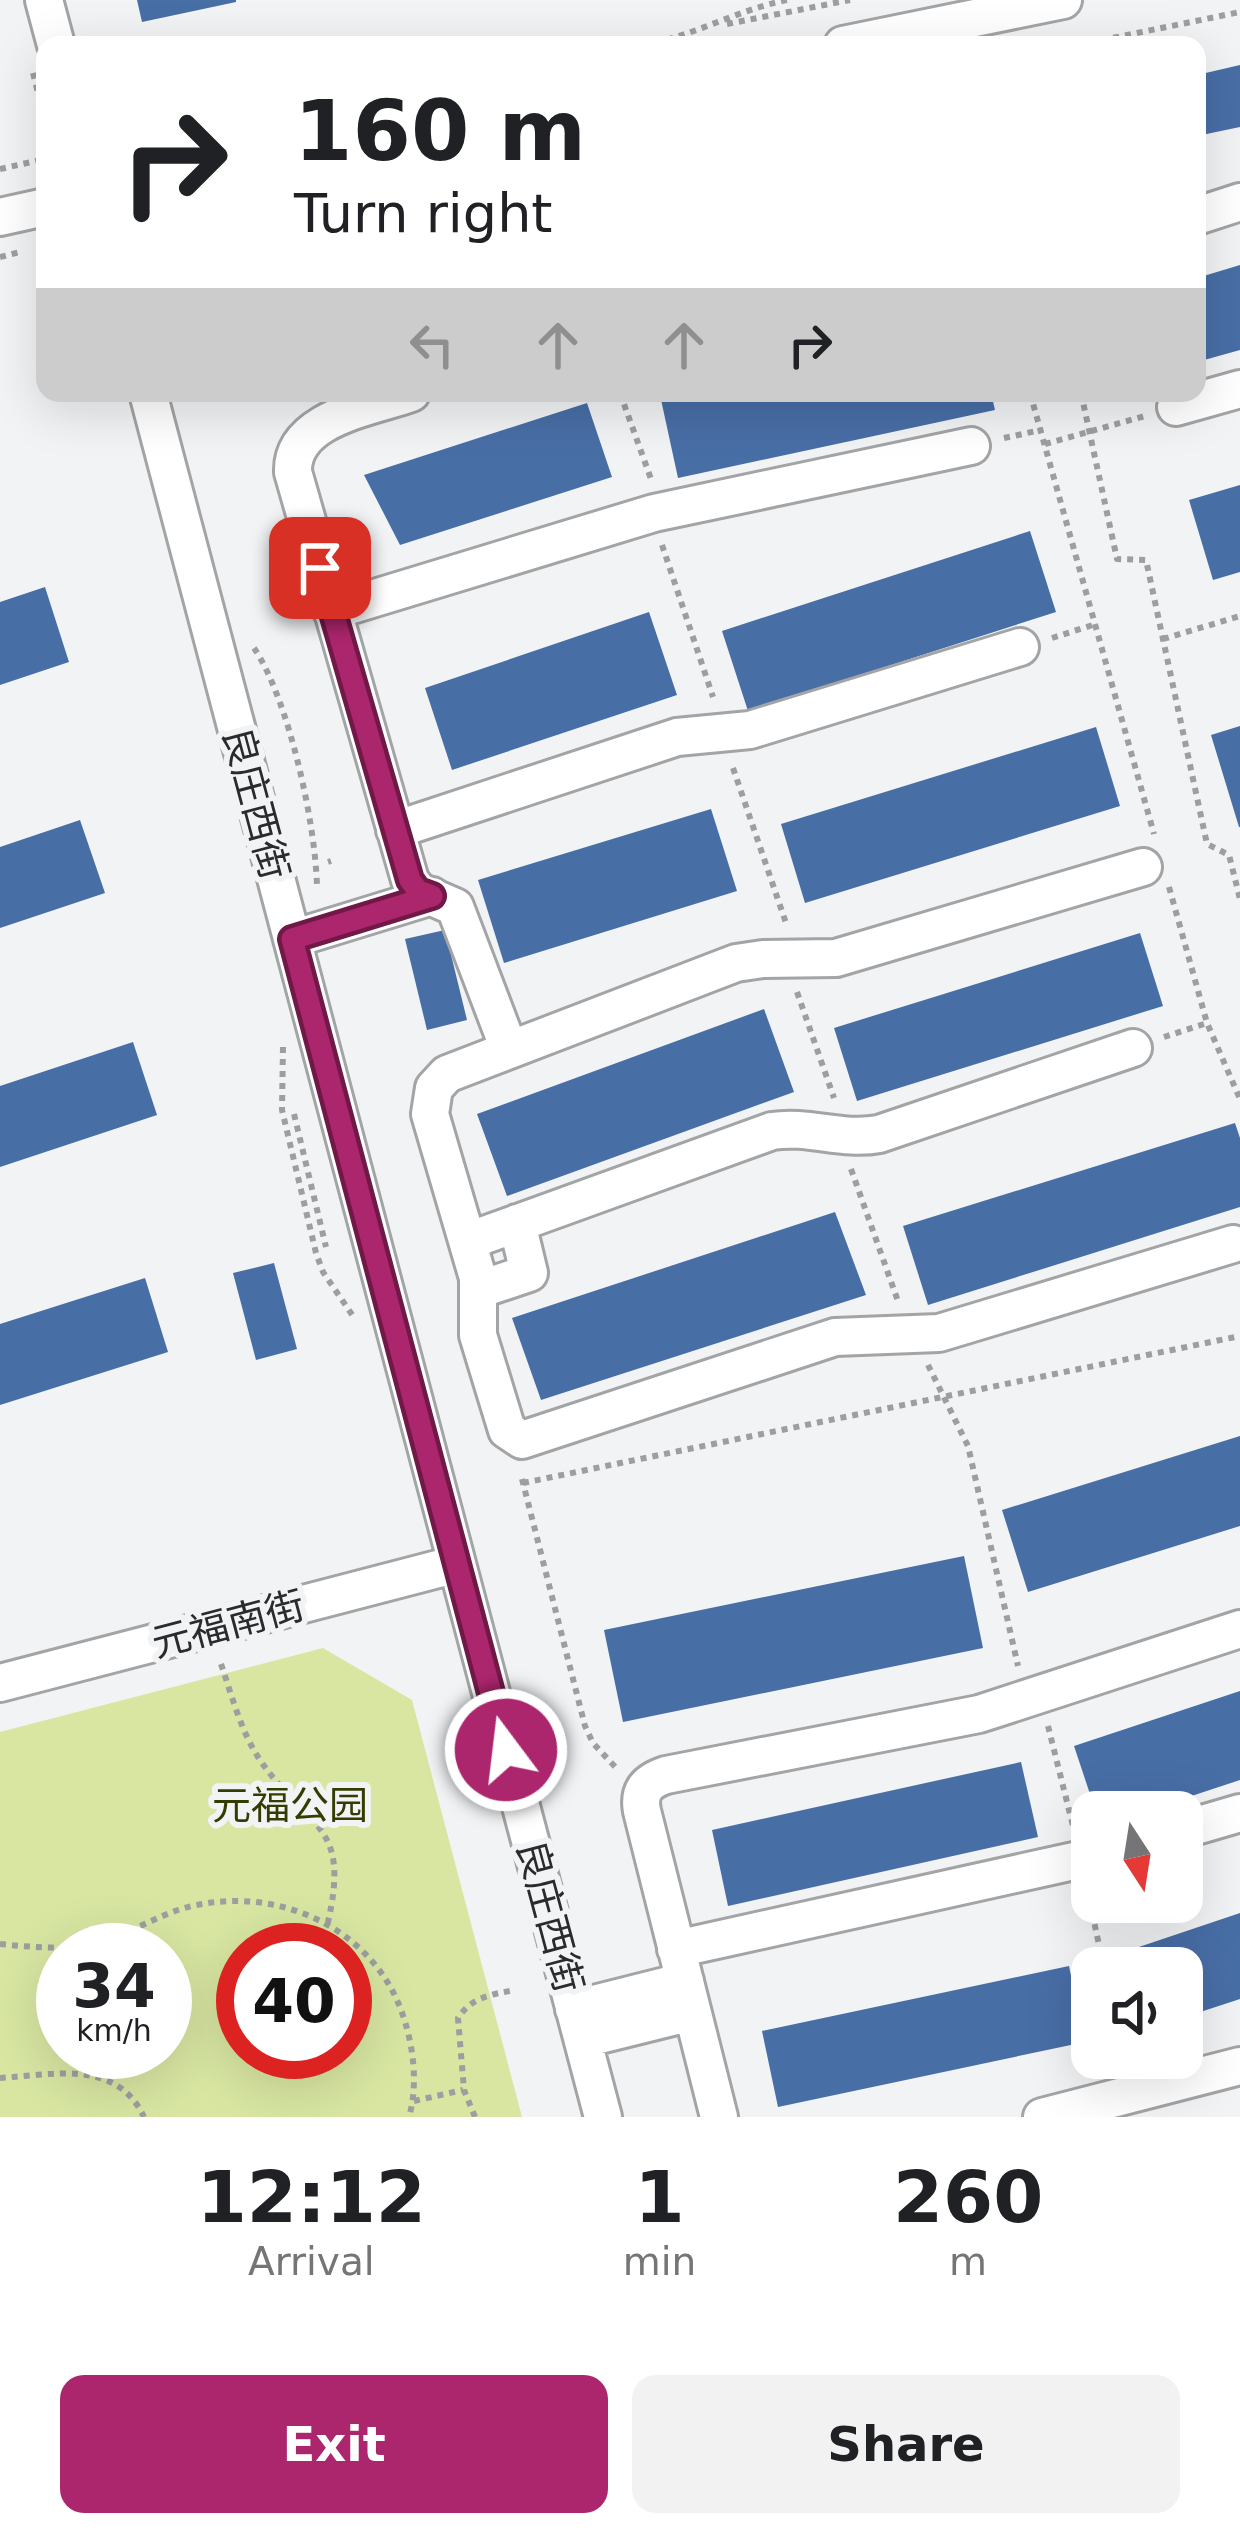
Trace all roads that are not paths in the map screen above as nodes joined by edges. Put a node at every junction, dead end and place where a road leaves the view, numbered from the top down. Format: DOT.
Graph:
graph roads {
  1 [pos="44,0"];
  2 [pos="1063,0"];
  3 [pos="54,36"];
  4 [pos="887,36"];
  5 [pos="1240,202"];
  6 [pos="36,209"];
  7 [pos="1206,213"];
  8 [pos="0,217"];
  9 [pos="1240,389"];
  10 [pos="1206,399"];
  11 [pos="150,402"];
  12 [pos="387,402"];
  13 [pos="1194,402"];
  14 [pos="1176,407"];
  15 [pos="971,446"];
  16 [pos="332,611"];
  17 [pos="1020,647"];
  18 [pos="395,830"];
  19 [pos="1156,863"];
  20 [pos="421,888"];
  21 [pos="289,928"];
  22 [pos="1133,1048"];
  23 [pos="509,1049"];
  24 [pos="517,1223"];
  25 [pos="468,1241"];
  26 [pos="1233,1244"];
  27 [pos="478,1290"];
  28 [pos="457,1564"];
  29 [pos="1240,1629"];
  30 [pos="0,1683"];
  31 [pos="1240,1813"];
  32 [pos="1203,1824"];
  33 [pos="1071,1864"];
  34 [pos="684,1981"];
  35 [pos="578,2024"];
  36 [pos="1240,2066"];
  37 [pos="603,2117"];
  38 [pos="719,2117"];
  39 [pos="1042,2117"];
  1 -- 3 [label="street"];
  2 -- 4 [label="street"];
  5 -- 7 [label="street"];
  6 -- 8 [label="street"];
  9 -- 10 [label="street"];
  11 -- 21 [label="street, 良庄西街"];
  12 -- 16 [label="street"];
  13 -- 14 [label="street"];
  15 -- 16 [label="street"];
  16 -- 18 [label="street"];
  17 -- 18 [label="street"];
  18 -- 20 [label="street"];
  19 -- 23 [label="street"];
  20 -- 21 [label="street"];
  20 -- 23 [label="street"];
  21 -- 28 [label="street, 良庄西街"];
  22 -- 24 [label="street"];
  23 -- 25 [label="street"];
  24 -- 25 [label="street"];
  24 -- 27 [label="street"];
  25 -- 27 [label="street"];
  26 -- 27 [label="street"];
  28 -- 30 [label="street, 元福南街"];
  28 -- 35 [label="street, 良庄西街"];
  29 -- 34 [label="street"];
  31 -- 32 [label="street"];
  33 -- 34 [label="street"];
  34 -- 35 [label="street"];
  34 -- 38 [label="street"];
  35 -- 37 [label="street, 良庄西街"];
  36 -- 39 [label="street"];
}
